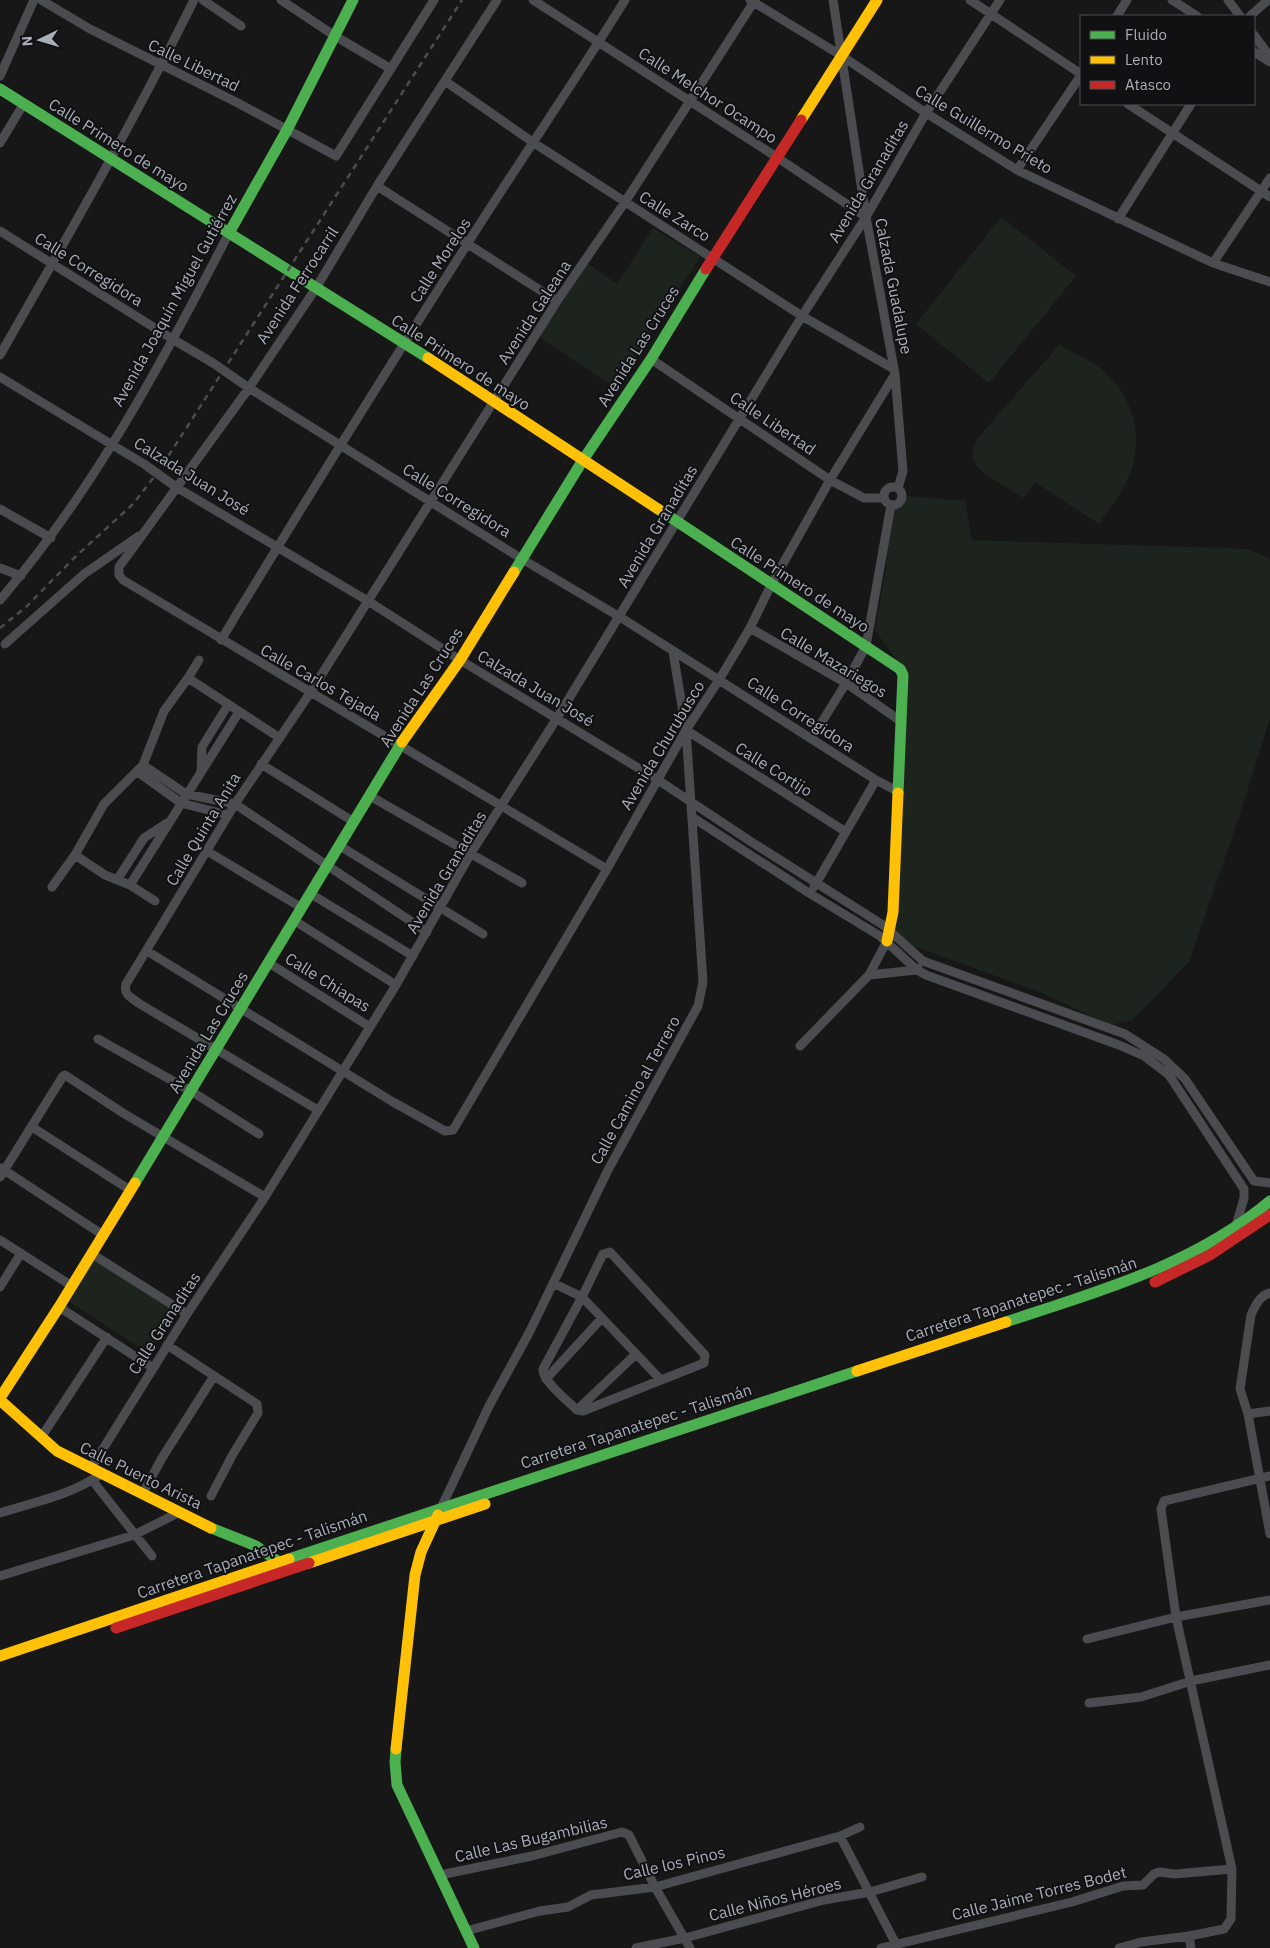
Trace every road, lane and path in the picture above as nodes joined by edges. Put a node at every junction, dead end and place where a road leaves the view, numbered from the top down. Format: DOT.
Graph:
graph roads {
  1 [pos="34,0"];
  2 [pos="41,0"];
  3 [pos="194,0"];
  4 [pos="203,0"];
  5 [pos="281,0"];
  6 [pos="353,0"];
  7 [pos="434,0"];
  8 [pos="497,0"];
  9 [pos="533,0"];
  10 [pos="625,0"];
  11 [pos="833,0"];
  12 [pos="876,0"];
  13 [pos="970,0"];
  14 [pos="1000,0"];
  15 [pos="1127,0"];
  16 [pos="1172,0"];
  17 [pos="1228,0"];
  18 [pos="1268,0"];
  19 [pos="753,1"];
  20 [pos="991,14"];
  21 [pos="1118,15"];
  22 [pos="1195,15"];
  23 [pos="1239,15"];
  24 [pos="1251,15"];
  25 [pos="241,26"];
  26 [pos="335,36"];
  27 [pos="1255,36"];
  28 [pos="599,42"];
  29 [pos="1255,53"];
  30 [pos="842,56"];
  31 [pos="1270,58"];
  32 [pos="1270,62"];
  33 [pos="161,66"];
  34 [pos="391,69"];
  35 [pos="1080,74"];
  36 [pos="0,76"];
  37 [pos="1080,76"];
  38 [pos="445,81"];
  39 [pos="0,89"];
  40 [pos="689,101"];
  41 [pos="23,105"];
  42 [pos="1130,105"];
  43 [pos="1190,105"];
  44 [pos="926,113"];
  45 [pos="286,130"];
  46 [pos="1172,132"];
  47 [pos="0,143"];
  48 [pos="534,144"];
  49 [pos="778,158"];
  50 [pos="110,160"];
  51 [pos="1017,170"];
  52 [pos="1270,178"];
  53 [pos="377,186"];
  54 [pos="1261,191"];
  55 [pos="1270,197"];
  56 [pos="625,202"];
  57 [pos="866,217"];
  58 [pos="1118,219"];
  59 [pos="0,231"];
  60 [pos="229,233"];
  61 [pos="467,244"];
  62 [pos="713,257"];
  63 [pos="1213,263"];
  64 [pos="52,264"];
  65 [pos="1270,282"];
  66 [pos="316,288"];
  67 [pos="557,301"];
  68 [pos="802,316"];
  69 [pos="174,340"];
  70 [pos="404,343"];
  71 [pos="0,355"];
  72 [pos="650,359"];
  73 [pos="895,372"];
  74 [pos="0,377"];
  75 [pos="248,388"];
  76 [pos="494,403"];
  77 [pos="740,419"];
  78 [pos="113,444"];
  79 [pos="340,445"];
  80 [pos="584,460"];
  81 [pos="830,480"];
  82 [pos="176,487"];
  83 [pos="898,488"];
  84 [pos="884,498"];
  85 [pos="431,501"];
  86 [pos="891,505"];
  87 [pos="0,509"];
  88 [pos="676,523"];
  89 [pos="147,530"];
  90 [pos="51,538"];
  91 [pos="278,547"];
  92 [pos="522,559"];
  93 [pos="0,568"];
  94 [pos="21,576"];
  95 [pos="123,580"];
  96 [pos="771,585"];
  97 [pos="0,600"];
  98 [pos="368,600"];
  99 [pos="620,617"];
  100 [pos="750,628"];
  101 [pos="221,640"];
  102 [pos="5,644"];
  103 [pos="866,646"];
  104 [pos="673,652"];
  105 [pos="199,660"];
  106 [pos="460,660"];
  107 [pos="188,678"];
  108 [pos="719,680"];
  109 [pos="846,683"];
  110 [pos="310,693"];
  111 [pos="228,705"];
  112 [pos="239,712"];
  113 [pos="557,718"];
  114 [pos="902,722"];
  115 [pos="686,730"];
  116 [pos="280,738"];
  117 [pos="812,738"];
  118 [pos="400,746"];
  119 [pos="262,764"];
  120 [pos="141,768"];
  121 [pos="201,772"];
  122 [pos="658,780"];
  123 [pos="876,780"];
  124 [pos="899,792"];
  125 [pos="186,794"];
  126 [pos="370,796"];
  127 [pos="691,802"];
  128 [pos="181,803"];
  129 [pos="235,804"];
  130 [pos="502,808"];
  131 [pos="228,815"];
  132 [pos="692,817"];
  133 [pos="169,822"];
  134 [pos="354,822"];
  135 [pos="846,832"];
  136 [pos="340,846"];
  137 [pos="208,851"];
  138 [pos="471,853"];
  139 [pos="76,855"];
  140 [pos="327,867"];
  141 [pos="607,869"];
  142 [pos="117,880"];
  143 [pos="817,882"];
  144 [pos="522,883"];
  145 [pos="130,885"];
  146 [pos="52,887"];
  147 [pos="809,893"];
  148 [pos="311,894"];
  149 [pos="155,901"];
  150 [pos="302,908"];
  151 [pos="441,908"];
  152 [pos="295,921"];
  153 [pos="427,932"];
  154 [pos="483,934"];
  155 [pos="892,939"];
  156 [pos="147,951"];
  157 [pos="413,956"];
  158 [pos="923,962"];
  159 [pos="269,963"];
  160 [pos="917,970"];
  161 [pos="869,975"];
  162 [pos="396,985"];
  163 [pos="242,1008"];
  164 [pos="370,1026"];
  165 [pos="98,1039"];
  166 [pos="800,1046"];
  167 [pos="217,1049"];
  168 [pos="343,1070"];
  169 [pos="191,1091"];
  170 [pos="318,1110"];
  171 [pos="32,1128"];
  172 [pos="260,1134"];
  173 [pos="163,1137"];
  174 [pos="1,1172"];
  175 [pos="1254,1181"];
  176 [pos="1270,1183"];
  177 [pos="1244,1189"];
  178 [pos="130,1190"];
  179 [pos="265,1196"];
  180 [pos="1270,1201"];
  181 [pos="1270,1215"];
  182 [pos="1235,1229"];
  183 [pos="103,1235"];
  184 [pos="0,1240"];
  185 [pos="21,1253"];
  186 [pos="92,1254"];
  187 [pos="553,1283"];
  188 [pos="72,1286"];
  189 [pos="0,1288"];
  190 [pos="1270,1293"];
  191 [pos="582,1297"];
  192 [pos="59,1307"];
  193 [pos="187,1314"];
  194 [pos="602,1318"];
  195 [pos="107,1337"];
  196 [pos="167,1345"];
  197 [pos="636,1354"];
  198 [pos="153,1368"];
  199 [pos="214,1376"];
  200 [pos="546,1379"];
  201 [pos="660,1379"];
  202 [pos="0,1399"];
  203 [pos="578,1410"];
  204 [pos="1270,1411"];
  205 [pos="1248,1414"];
  206 [pos="42,1436"];
  207 [pos="91,1468"];
  208 [pos="103,1473"];
  209 [pos="1265,1477"];
  210 [pos="92,1480"];
  211 [pos="143,1493"];
  212 [pos="211,1496"];
  213 [pos="440,1508"];
  214 [pos="180,1512"];
  215 [pos="0,1513"];
  216 [pos="436,1520"];
  217 [pos="1270,1534"];
  218 [pos="134,1535"];
  219 [pos="152,1556"];
  220 [pos="279,1562"];
  221 [pos="0,1576"];
  222 [pos="1270,1600"];
  223 [pos="1176,1617"];
  224 [pos="1088,1639"];
  225 [pos="0,1656"];
  226 [pos="1270,1665"];
  227 [pos="0,1666"];
  228 [pos="1191,1681"];
  229 [pos="1089,1702"];
  230 [pos="860,1827"];
  231 [pos="840,1836"];
  232 [pos="1232,1869"];
  233 [pos="440,1875"];
  234 [pos="922,1877"];
  235 [pos="654,1887"];
  236 [pos="870,1892"];
  237 [pos="466,1931"];
  238 [pos="1188,1936"];
  239 [pos="684,1938"];
  240 [pos="897,1946"];
  241 [pos="474,1948"];
  242 [pos="636,1948"];
  243 [pos="690,1948"];
  244 [pos="881,1948"];
  245 [pos="1119,1948"];
  246 [pos="1191,1948"];
  1 -- 36 [label="street"];
  2 -- 33 [label="street, Calle Libertad"];
  3 -- 33 [label="street"];
  4 -- 25 [label="street"];
  5 -- 26 [label="street"];
  6 -- 26 [label="main road, Avenida Joaquín Miguel Gutiérrez"];
  7 -- 34 [label="street"];
  8 -- 38 [label="street, Avenida Ferrocarril"];
  9 -- 28 [label="street, Calle Melchor Ocampo"];
  10 -- 28 [label="street, Calle Morelos"];
  11 -- 30 [label="street, Calzada Guadalupe"];
  12 -- 30 [label="main road, Avenida Las Cruces"];
  13 -- 20 [label="street"];
  14 -- 20 [label="street, Avenida Granaditas"];
  15 -- 21 [label="street"];
  16 -- 22 [label="street"];
  17 -- 23 [label="street"];
  18 -- 24 [label="street"];
  19 -- 30 [label="street, Calle Guillermo Prieto"];
  19 -- 40 [label="street, Avenida Galeana"];
  20 -- 35 [label="street"];
  20 -- 44 [label="street, Avenida Granaditas"];
  26 -- 34 [label="street"];
  26 -- 45 [label="main road, Avenida Joaquín Miguel Gutiérrez"];
  27 -- 31 [label="street"];
  28 -- 40 [label="street, Calle Melchor Ocampo"];
  28 -- 48 [label="street, Calle Morelos"];
  29 -- 32 [label="street"];
  30 -- 44 [label="street, Calle Guillermo Prieto"];
  30 -- 49 [label="main road, Avenida Las Cruces"];
  30 -- 57 [label="street, Calzada Guadalupe"];
  33 -- 45 [label="street, Calle Libertad"];
  33 -- 50 [label="street"];
  34 -- 45 [label="street, Calle Libertad"];
  37 -- 51 [label="street"];
  38 -- 48 [label="street, Calle Zarco"];
  38 -- 53 [label="street, Avenida Ferrocarril"];
  39 -- 41 [label="main road, Calle Primero de mayo"];
  40 -- 49 [label="street, Calle Melchor Ocampo"];
  40 -- 56 [label="street, Avenida Galeana"];
  41 -- 47 [label="street"];
  41 -- 50 [label="main road, Calle Primero de mayo"];
  42 -- 46 [label="street"];
  43 -- 46 [label="street"];
  44 -- 51 [label="street, Calle Guillermo Prieto"];
  44 -- 57 [label="street, Avenida Granaditas"];
  45 -- 60 [label="main road, Avenida Joaquín Miguel Gutiérrez"];
  46 -- 54 [label="street"];
  46 -- 58 [label="street"];
  48 -- 56 [label="street, Calle Zarco"];
  48 -- 61 [label="street, Calle Morelos"];
  49 -- 57 [label="street, Calle Melchor Ocampo"];
  49 -- 62 [label="main road, Avenida Las Cruces"];
  50 -- 60 [label="main road, Calle Primero de mayo"];
  50 -- 64 [label="street"];
  51 -- 58 [label="street, Calle Guillermo Prieto"];
  52 -- 54 [label="street"];
  53 -- 61 [label="street"];
  53 -- 66 [label="street, Avenida Ferrocarril"];
  54 -- 55 [label="street"];
  54 -- 63 [label="street"];
  56 -- 62 [label="street, Calle Zarco"];
  56 -- 67 [label="street, Avenida Galeana"];
  57 -- 68 [label="street, Avenida Granaditas"];
  57 -- 73 [label="street, Calzada Guadalupe"];
  58 -- 63 [label="street, Calle Guillermo Prieto"];
  59 -- 64 [label="street, Calle Corregidora"];
  60 -- 66 [label="main road, Calle Primero de mayo"];
  60 -- 69 [label="street, Avenida Joaquín Miguel Gutiérrez"];
  61 -- 67 [label="street"];
  61 -- 70 [label="street, Calle Morelos"];
  62 -- 68 [label="street, Calle Zarco"];
  62 -- 72 [label="main road, Avenida Las Cruces"];
  63 -- 65 [label="street, Calle Guillermo Prieto"];
  64 -- 69 [label="street, Calle Corregidora"];
  64 -- 71 [label="street"];
  66 -- 70 [label="main road, Calle Primero de mayo"];
  66 -- 75 [label="street, Avenida Ferrocarril"];
  67 -- 76 [label="street, Avenida Galeana"];
  68 -- 73 [label="street, Calle Zarco"];
  68 -- 77 [label="street, Avenida Granaditas"];
  69 -- 75 [label="street, Calle Corregidora"];
  69 -- 78 [label="street, Avenida Joaquín Miguel Gutiérrez"];
  70 -- 76 [label="main road, Calle Primero de mayo"];
  70 -- 79 [label="street, Calle Morelos"];
  72 -- 77 [label="street, Calle Libertad"];
  72 -- 80 [label="main road, Avenida Las Cruces"];
  73 -- 81 [label="street, Avenida Churubusco"];
  73 -- 83 [label="street, Calzada Guadalupe"];
  74 -- 78 [label="street, Calzada Juan José"];
  75 -- 79 [label="street, Calle Corregidora"];
  75 -- 82 [label="street, Avenida Ferrocarril"];
  76 -- 80 [label="main road, Calle Primero de mayo"];
  76 -- 85 [label="street, Avenida Galeana"];
  77 -- 81 [label="street, Calle Libertad"];
  77 -- 88 [label="street, Avenida Granaditas"];
  78 -- 82 [label="street, Calzada Juan José"];
  78 -- 90 [label="street, Avenida Joaquín Miguel Gutiérrez"];
  79 -- 85 [label="street, Calle Corregidora"];
  79 -- 91 [label="street, Calle Morelos"];
  80 -- 88 [label="main road, Calle Primero de mayo"];
  80 -- 92 [label="main road, Avenida Las Cruces"];
  81 -- 84 [label="street, Calle Libertad"];
  81 -- 96 [label="street, Avenida Churubusco"];
  82 -- 89 [label="street, Avenida Ferrocarril"];
  82 -- 91 [label="street, Calzada Juan José"];
  83 -- 84 [label="street"];
  83 -- 86 [label="street"];
  84 -- 86 [label="street"];
  85 -- 92 [label="street, Calle Corregidora"];
  85 -- 98 [label="street, Avenida Galeana"];
  86 -- 103 [label="street"];
  87 -- 90 [label="street"];
  88 -- 96 [label="main road, Calle Primero de mayo"];
  88 -- 99 [label="street, Avenida Granaditas"];
  89 -- 95 [label="street, Avenida Ferrocarril"];
  89 -- 102 [label="street"];
  90 -- 94 [label="street, Avenida Joaquín Miguel Gutiérrez"];
  91 -- 98 [label="street, Calzada Juan José"];
  91 -- 101 [label="street, Calle Morelos"];
  92 -- 99 [label="street, Calle Corregidora"];
  92 -- 106 [label="main road, Avenida Las Cruces"];
  93 -- 94 [label="street"];
  94 -- 97 [label="street, Avenida Joaquín Miguel Gutiérrez"];
  95 -- 101 [label="street, Calle Carlos Tejada"];
  96 -- 100 [label="street, Avenida Churubusco"];
  96 -- 103 [label="main road, Calle Primero de mayo"];
  98 -- 106 [label="street, Calzada Juan José"];
  98 -- 110 [label="street, Avenida Galeana"];
  99 -- 104 [label="street, Calle Corregidora"];
  99 -- 113 [label="street, Avenida Granaditas"];
  100 -- 108 [label="street, Avenida Churubusco"];
  100 -- 109 [label="street, Calle Mazariegos"];
  101 -- 110 [label="street, Calle Carlos Tejada"];
  103 -- 109 [label="street"];
  103 -- 114 [label="main road, Calle Primero de mayo"];
  104 -- 108 [label="street, Calle Corregidora"];
  104 -- 115 [label="street, Calle Camino al Terrero"];
  105 -- 107 [label="street"];
  106 -- 113 [label="street, Calzada Juan José"];
  106 -- 118 [label="main road, Avenida Las Cruces"];
  107 -- 111 [label="street"];
  107 -- 120 [label="street"];
  108 -- 115 [label="street, Avenida Churubusco"];
  108 -- 117 [label="street, Calle Corregidora"];
  109 -- 114 [label="street, Calle Mazariegos"];
  109 -- 117 [label="street"];
  110 -- 116 [label="street, Calle Quinta Anita"];
  110 -- 118 [label="street, Calle Carlos Tejada"];
  111 -- 112 [label="street"];
  111 -- 121 [label="street"];
  112 -- 116 [label="street"];
  112 -- 121 [label="street"];
  113 -- 122 [label="street, Calzada Juan José"];
  113 -- 130 [label="street, Avenida Granaditas"];
  114 -- 124 [label="main road"];
  115 -- 122 [label="street, Avenida Churubusco"];
  115 -- 127 [label="street, Calle Camino al Terrero"];
  115 -- 135 [label="street, Calle Cortijo"];
  116 -- 119 [label="street, Calle Quinta Anita"];
  117 -- 123 [label="street, Calle Corregidora"];
  118 -- 126 [label="main road, Avenida Las Cruces"];
  118 -- 130 [label="street, Calle Carlos Tejada"];
  119 -- 129 [label="street, Calle Quinta Anita"];
  119 -- 134 [label="street"];
  120 -- 125 [label="street"];
  120 -- 128 [label="street"];
  120 -- 139 [label="street"];
  121 -- 125 [label="street"];
  122 -- 127 [label="street, Calzada Juan José"];
  122 -- 141 [label="street, Avenida Churubusco"];
  123 -- 124 [label="street, Calle Corregidora"];
  123 -- 135 [label="street"];
  124 -- 155 [label="main road"];
  125 -- 128 [label="street"];
  125 -- 129 [label="street"];
  126 -- 134 [label="main road, Avenida Las Cruces"];
  126 -- 138 [label="street"];
  127 -- 132 [label="street, Calle Camino al Terrero"];
  127 -- 143 [label="street, Calzada Juan José"];
  128 -- 131 [label="street"];
  128 -- 133 [label="street"];
  129 -- 131 [label="street, Calle Quinta Anita"];
  129 -- 140 [label="street"];
  130 -- 138 [label="street, Avenida Granaditas"];
  130 -- 141 [label="street, Calle Carlos Tejada"];
  131 -- 137 [label="street, Calle Quinta Anita"];
  132 -- 147 [label="street"];
  132 -- 187 [label="street, Calle Camino al Terrero"];
  133 -- 142 [label="street"];
  133 -- 145 [label="street"];
  134 -- 136 [label="main road, Avenida Las Cruces"];
  135 -- 143 [label="street"];
  136 -- 140 [label="main road, Avenida Las Cruces"];
  136 -- 151 [label="street"];
  137 -- 150 [label="street"];
  137 -- 156 [label="street, Calle Quinta Anita"];
  138 -- 144 [label="street"];
  138 -- 151 [label="street, Avenida Granaditas"];
  139 -- 142 [label="street"];
  139 -- 146 [label="street"];
  140 -- 148 [label="main road, Avenida Las Cruces"];
  140 -- 153 [label="street"];
  141 -- 168 [label="street, Avenida Churubusco"];
  142 -- 145 [label="street"];
  143 -- 147 [label="street"];
  143 -- 155 [label="street, Calzada Juan José"];
  145 -- 149 [label="street"];
  147 -- 155 [label="street"];
  148 -- 150 [label="main road, Avenida Las Cruces"];
  148 -- 157 [label="street"];
  150 -- 152 [label="main road, Avenida Las Cruces"];
  151 -- 153 [label="street, Avenida Granaditas"];
  151 -- 154 [label="street"];
  152 -- 159 [label="main road, Avenida Las Cruces"];
  152 -- 162 [label="street"];
  153 -- 157 [label="street, Avenida Granaditas"];
  155 -- 158 [label="street"];
  155 -- 160 [label="street"];
  155 -- 161 [label="street"];
  156 -- 163 [label="street"];
  156 -- 167 [label="street, Calle Quinta Anita"];
  157 -- 162 [label="street, Avenida Granaditas"];
  158 -- 160 [label="street"];
  158 -- 175 [label="street"];
  159 -- 163 [label="main road, Avenida Las Cruces"];
  159 -- 164 [label="street, Calle Chiapas"];
  160 -- 161 [label="street"];
  160 -- 177 [label="street"];
  161 -- 166 [label="street"];
  162 -- 164 [label="street, Avenida Granaditas"];
  163 -- 167 [label="main road, Avenida Las Cruces"];
  163 -- 168 [label="street"];
  164 -- 168 [label="street, Avenida Granaditas"];
  165 -- 169 [label="street"];
  167 -- 169 [label="main road, Avenida Las Cruces"];
  167 -- 170 [label="street"];
  168 -- 170 [label="street, Avenida Granaditas"];
  169 -- 172 [label="street"];
  169 -- 173 [label="main road, Avenida Las Cruces"];
  170 -- 179 [label="street, Calle Granaditas"];
  171 -- 173 [label="street"];
  171 -- 174 [label="street"];
  171 -- 178 [label="street"];
  173 -- 178 [label="main road, Avenida Las Cruces"];
  173 -- 179 [label="street"];
  174 -- 183 [label="street"];
  175 -- 176 [label="street"];
  175 -- 177 [label="street"];
  177 -- 182 [label="street"];
  178 -- 183 [label="main road, Avenida Las Cruces"];
  179 -- 193 [label="street, Calle Granaditas"];
  180 -- 182 [label="main road, Carretera Tapanatepec - Talismán"];
  181 -- 216 [label="main road, Carretera Tapanatepec - Talismán"];
  182 -- 213 [label="main road, Carretera Tapanatepec - Talismán"];
  183 -- 186 [label="main road, Avenida Las Cruces"];
  184 -- 185 [label="street"];
  185 -- 188 [label="street"];
  185 -- 189 [label="street"];
  186 -- 188 [label="main road, Avenida Las Cruces"];
  186 -- 193 [label="street"];
  187 -- 191 [label="street"];
  187 -- 213 [label="street, Calle Camino al Terrero"];
  188 -- 192 [label="main road, Avenida Las Cruces"];
  190 -- 205 [label="street"];
  191 -- 194 [label="street"];
  191 -- 200 [label="street"];
  191 -- 201 [label="street"];
  192 -- 195 [label="street"];
  192 -- 202 [label="main road, Avenida Las Cruces"];
  193 -- 196 [label="street, Calle Granaditas"];
  194 -- 197 [label="street"];
  194 -- 200 [label="street"];
  195 -- 198 [label="street"];
  195 -- 206 [label="street"];
  196 -- 198 [label="street, Calle Granaditas"];
  196 -- 199 [label="street"];
  197 -- 201 [label="street"];
  197 -- 203 [label="street"];
  198 -- 207 [label="street, Calle Granaditas"];
  199 -- 211 [label="street"];
  199 -- 212 [label="street"];
  200 -- 203 [label="street"];
  201 -- 203 [label="street"];
  202 -- 206 [label="main road, Calle Puerto Arista"];
  204 -- 205 [label="street"];
  205 -- 209 [label="street"];
  206 -- 207 [label="main road, Calle Puerto Arista"];
  207 -- 208 [label="main road, Calle Puerto Arista"];
  208 -- 210 [label="street"];
  208 -- 211 [label="main road, Calle Puerto Arista"];
  209 -- 217 [label="street"];
  209 -- 223 [label="street"];
  210 -- 215 [label="street"];
  210 -- 218 [label="street"];
  211 -- 214 [label="main road, Calle Puerto Arista"];
  213 -- 216 [label="main road"];
  213 -- 220 [label="main road, Carretera Tapanatepec - Talismán"];
  214 -- 218 [label="street"];
  214 -- 220 [label="main road, Calle Puerto Arista"];
  216 -- 227 [label="main road, Carretera Tapanatepec - Talismán"];
  216 -- 233 [label="main road"];
  218 -- 219 [label="street"];
  218 -- 221 [label="street"];
  220 -- 225 [label="main road, Carretera Tapanatepec - Talismán"];
  222 -- 223 [label="street"];
  223 -- 224 [label="street"];
  223 -- 228 [label="street"];
  226 -- 228 [label="street"];
  228 -- 229 [label="street"];
  228 -- 232 [label="street"];
  230 -- 231 [label="street, Calle los Pinos"];
  231 -- 235 [label="street, Calle los Pinos"];
  231 -- 236 [label="street"];
  232 -- 238 [label="street"];
  232 -- 240 [label="street, Calle Jaime Torres Bodet"];
  233 -- 235 [label="street, Calle Las Bugambilias"];
  233 -- 237 [label="main road"];
  234 -- 236 [label="street, Calle Niños Héroes"];
  235 -- 237 [label="street, Calle los Pinos"];
  235 -- 239 [label="street"];
  236 -- 239 [label="street, Calle Niños Héroes"];
  236 -- 240 [label="street"];
  237 -- 241 [label="main road"];
  238 -- 245 [label="street"];
  238 -- 246 [label="street"];
  239 -- 242 [label="street, Calle Niños Héroes"];
  239 -- 243 [label="street"];
  240 -- 244 [label="street, Calle Jaime Torres Bodet"];
}
